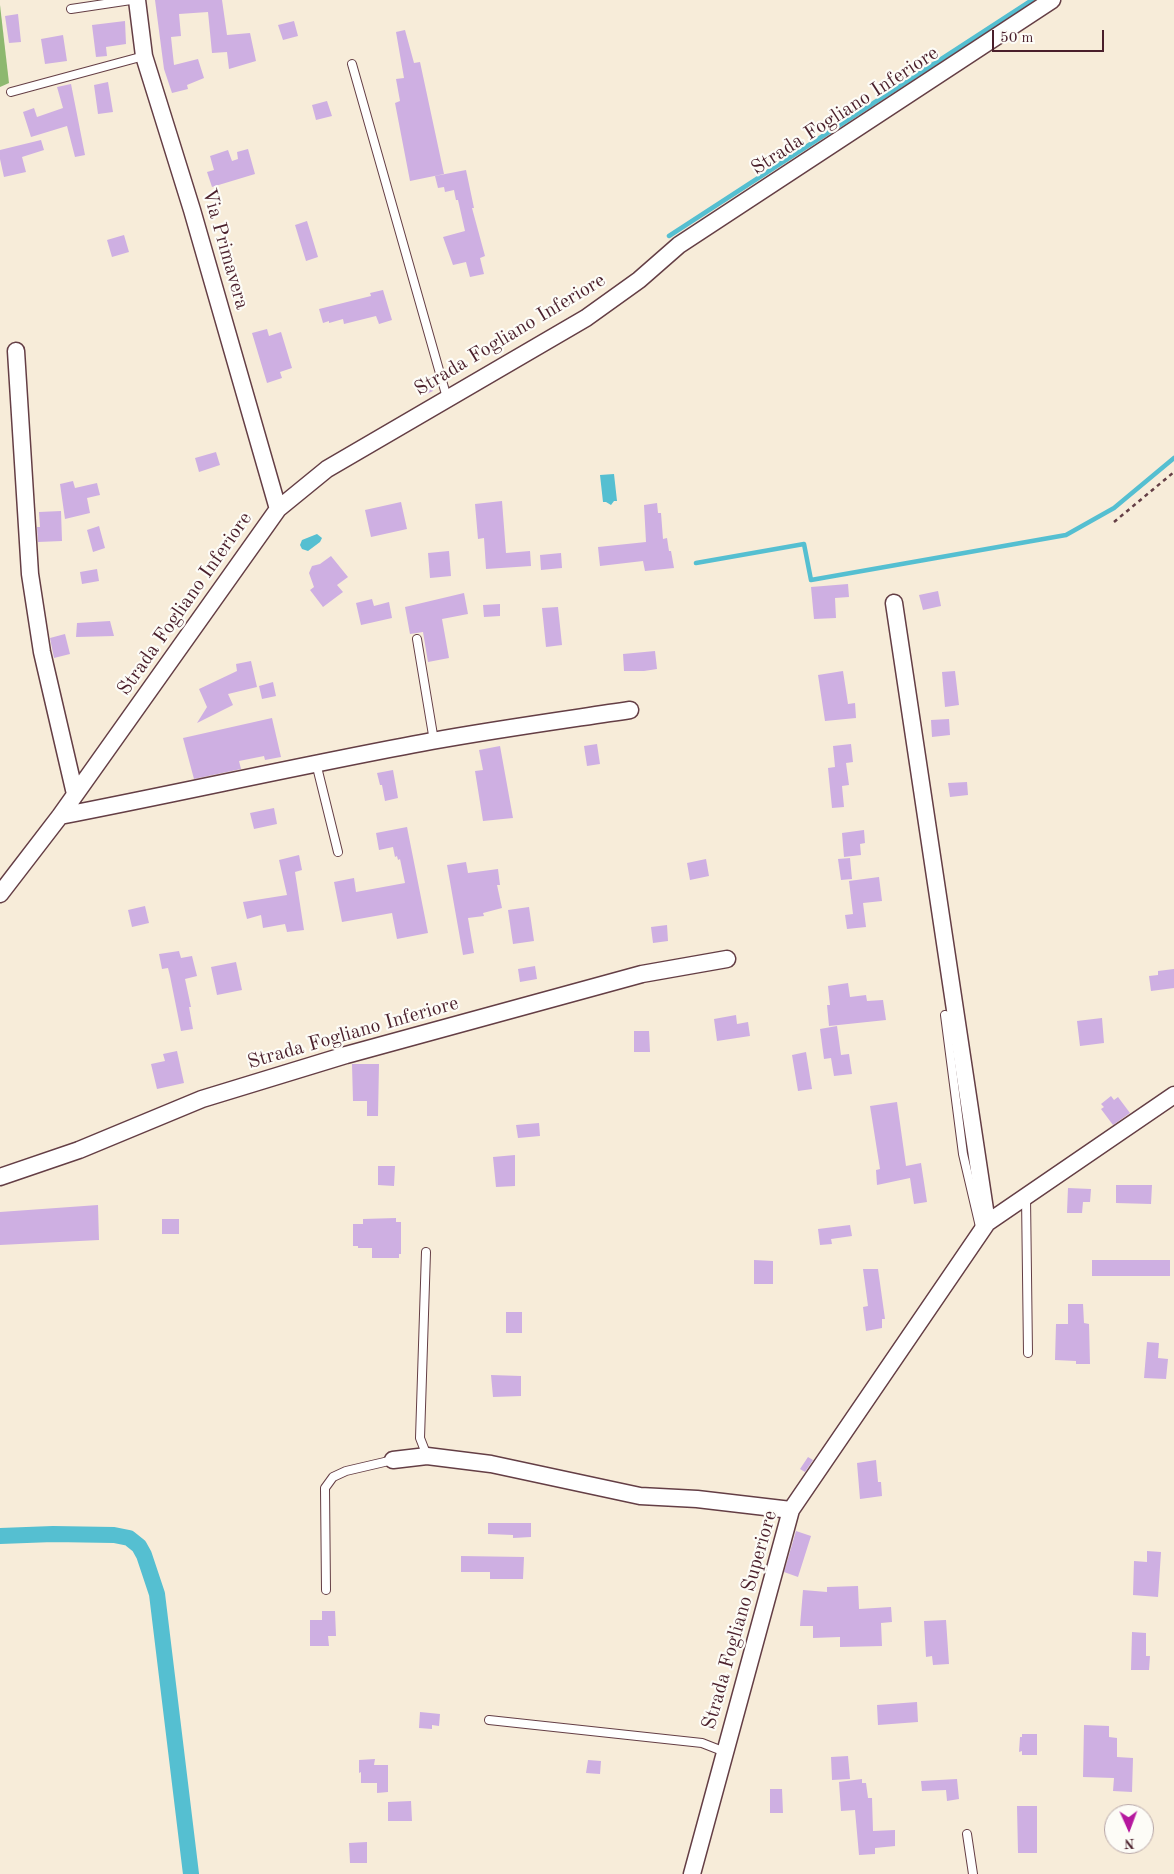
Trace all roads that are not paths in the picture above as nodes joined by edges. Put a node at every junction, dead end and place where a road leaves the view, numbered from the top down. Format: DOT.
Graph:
graph roads {
  1 [pos="131,0"];
  2 [pos="136,0"];
  3 [pos="1052,0"];
  4 [pos="71,9"];
  5 [pos="144,56"];
  6 [pos="352,64"];
  7 [pos="11,92"];
  8 [pos="16,351"];
  9 [pos="447,398"];
  10 [pos="278,509"];
  11 [pos="894,603"];
  12 [pos="417,639"];
  13 [pos="630,710"];
  14 [pos="434,741"];
  15 [pos="316,763"];
  16 [pos="75,794"];
  17 [pos="60,816"];
  18 [pos="338,852"];
  19 [pos="0,894"];
  20 [pos="727,959"];
  21 [pos="945,1015"];
  22 [pos="1174,1095"];
  23 [pos="0,1177"];
  24 [pos="1026,1196"];
  25 [pos="984,1228"];
  26 [pos="426,1252"];
  27 [pos="1028,1353"];
  28 [pos="427,1456"];
  29 [pos="393,1460"];
  30 [pos="791,1510"];
  31 [pos="326,1590"];
  32 [pos="489,1720"];
  33 [pos="725,1752"];
  34 [pos="967,1834"];
  35 [pos="692,1874"];
  36 [pos="973,1874"];
  1 -- 4 [label="lane"];
  2 -- 5 [label="street, Via Primavera"];
  3 -- 9 [label="street, Strada Fogliano Inferiore"];
  5 -- 7 [label="lane"];
  5 -- 10 [label="street, Via Primavera"];
  6 -- 9 [label="lane"];
  8 -- 16 [label="street"];
  9 -- 10 [label="street, Strada Fogliano Inferiore"];
  10 -- 16 [label="street, Strada Fogliano Inferiore"];
  11 -- 25 [label="street"];
  12 -- 14 [label="lane"];
  13 -- 14 [label="street"];
  14 -- 15 [label="street"];
  15 -- 17 [label="street"];
  15 -- 18 [label="lane"];
  16 -- 17 [label="street, Strada Fogliano Inferiore"];
  17 -- 19 [label="street, Strada Fogliano Inferiore"];
  20 -- 23 [label="street, Strada Fogliano Inferiore"];
  21 -- 25 [label="lane"];
  22 -- 24 [label="street"];
  24 -- 25 [label="street"];
  24 -- 27 [label="lane"];
  25 -- 30 [label="street, Strada Fogliano Superiore"];
  26 -- 28 [label="lane"];
  28 -- 29 [label="street"];
  28 -- 30 [label="street"];
  29 -- 31 [label="lane"];
  30 -- 33 [label="street, Strada Fogliano Superiore"];
  32 -- 33 [label="lane"];
  33 -- 35 [label="street, Strada Fogliano Superiore"];
  34 -- 36 [label="lane"];
}
